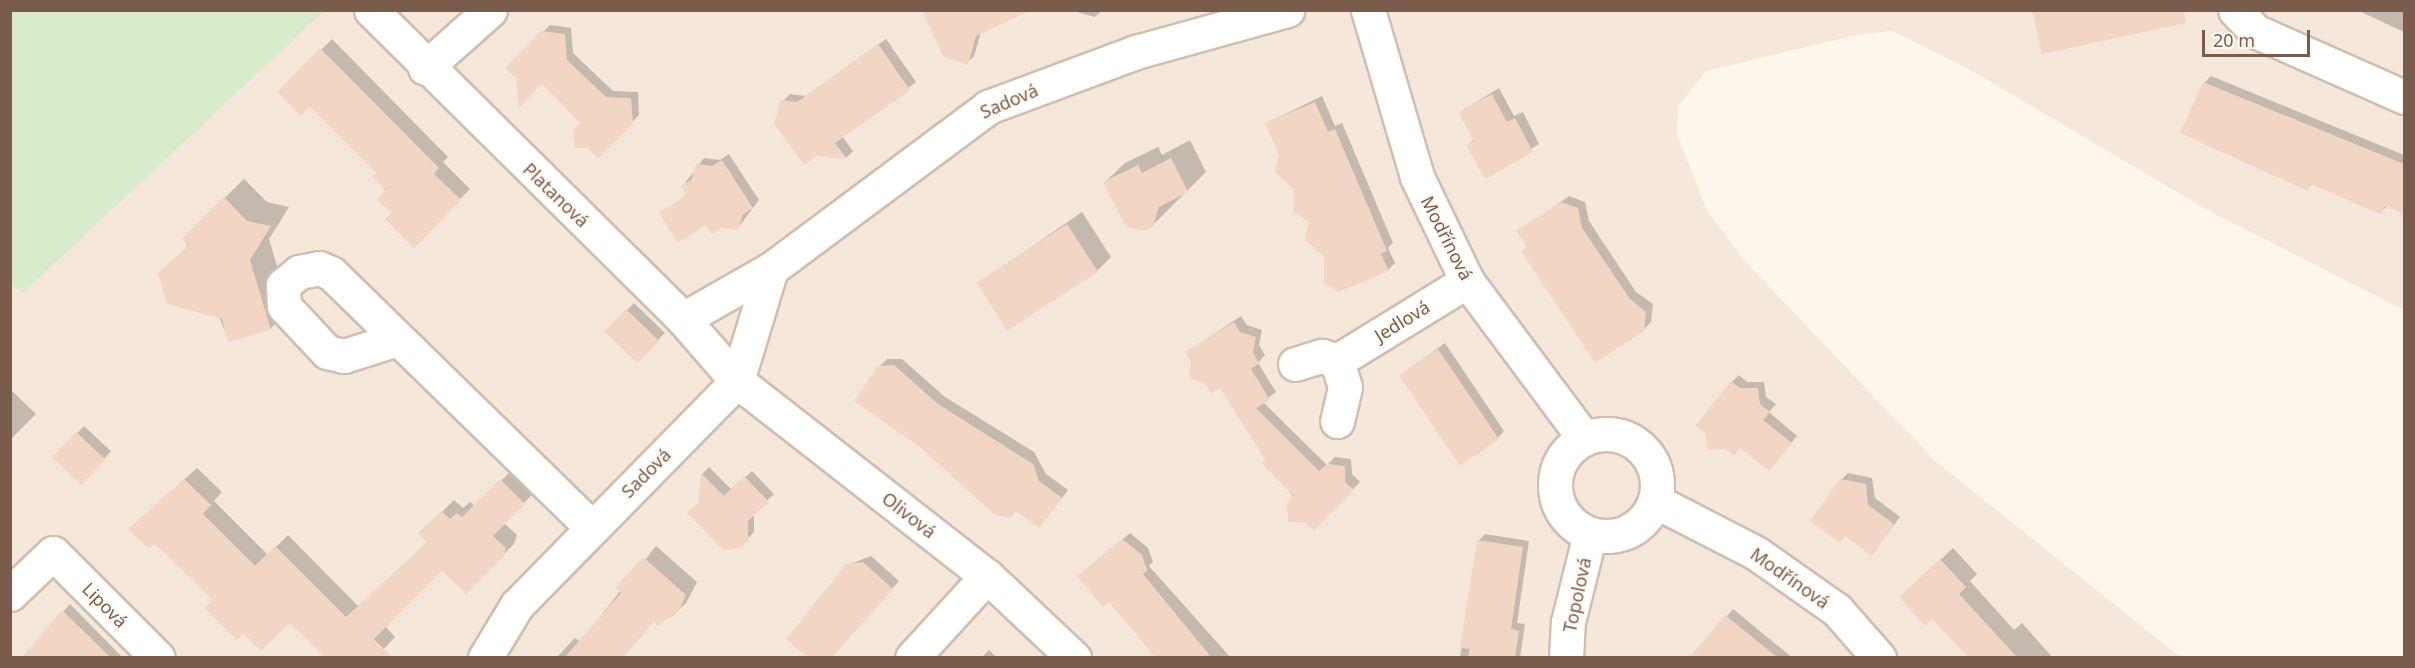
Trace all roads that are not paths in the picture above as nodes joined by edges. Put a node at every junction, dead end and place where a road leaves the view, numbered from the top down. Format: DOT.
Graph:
graph roads {
  1 [pos="371,10"];
  2 [pos="490,10"];
  3 [pos="1287,10"];
  4 [pos="1368,10"];
  5 [pos="2235,10"];
  6 [pos="425,68"];
  7 [pos="2404,97"];
  8 [pos="771,269"];
  9 [pos="1467,281"];
  10 [pos="683,319"];
  11 [pos="397,339"];
  12 [pos="1338,361"];
  13 [pos="1295,364"];
  14 [pos="737,381"];
  15 [pos="1336,421"];
  16 [pos="1584,438"];
  17 [pos="1655,501"];
  18 [pos="591,527"];
  19 [pos="1590,534"];
  20 [pos="987,576"];
  21 [pos="10,594"];
  22 [pos="158,657"];
  23 [pos="485,657"];
  24 [pos="912,657"];
  25 [pos="1074,657"];
  26 [pos="1566,657"];
  27 [pos="1879,657"];
  1 -- 6 [label="street, Platanová"];
  2 -- 6 [label="street"];
  3 -- 8 [label="street, Sadová"];
  4 -- 9 [label="street, Modřínová"];
  5 -- 7 [label="street"];
  6 -- 10 [label="street, Platanová"];
  8 -- 10 [label="street, Sadová"];
  8 -- 14 [label="street, Sadová"];
  9 -- 12 [label="street, Jedlová"];
  9 -- 16 [label="street, Modřínová"];
  10 -- 14 [label="street, Platanová"];
  11 -- 18 [label="street"];
  12 -- 13 [label="street"];
  12 -- 15 [label="street"];
  14 -- 18 [label="street, Sadová"];
  14 -- 20 [label="street, Olivová"];
  16 -- 17 [label="street"];
  16 -- 19 [label="street"];
  17 -- 19 [label="street"];
  17 -- 27 [label="street, Modřínová"];
  18 -- 23 [label="street, Sadová"];
  19 -- 26 [label="street, Topolová"];
  20 -- 24 [label="street"];
  20 -- 25 [label="street, Olivová"];
  21 -- 22 [label="street, Lipová"];
}
